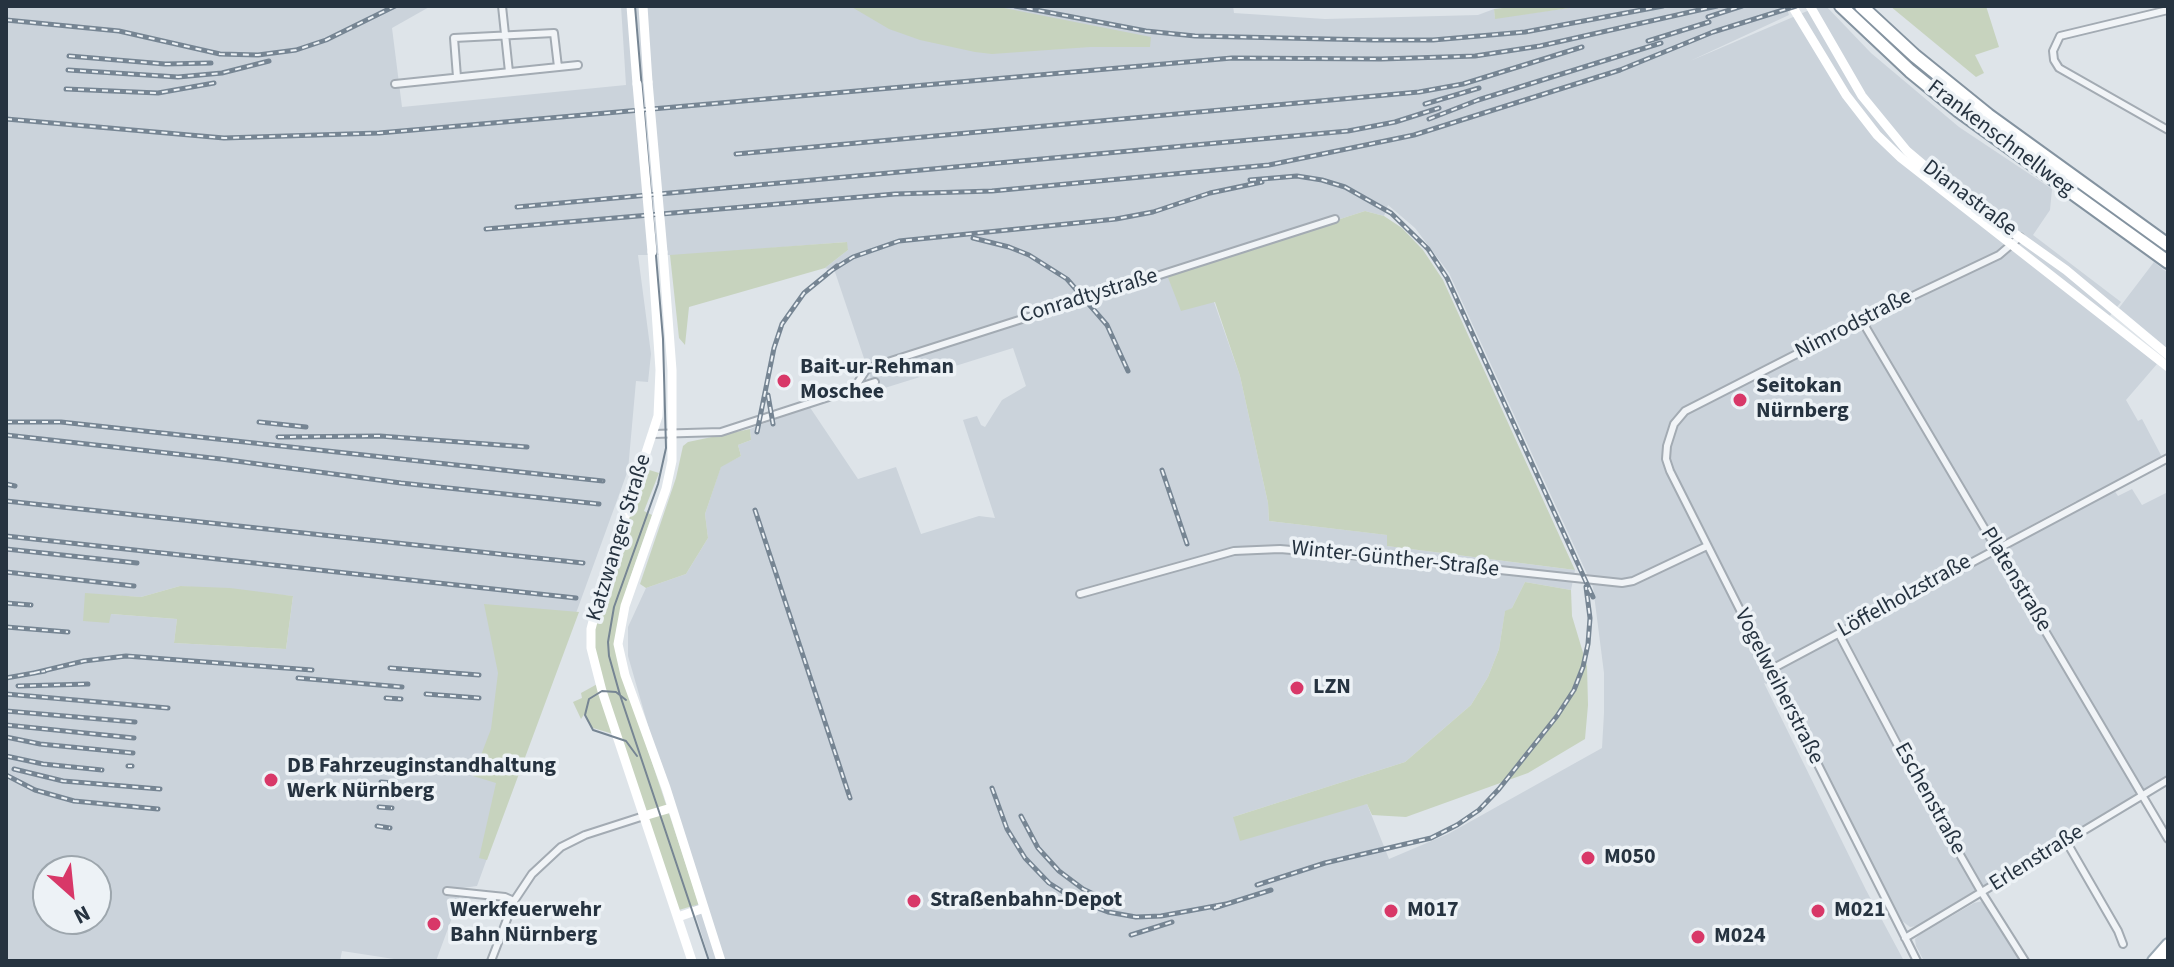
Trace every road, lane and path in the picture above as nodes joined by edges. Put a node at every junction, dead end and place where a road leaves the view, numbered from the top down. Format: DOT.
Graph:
graph roads {
  1 [pos="502,6"];
  2 [pos="631,6"];
  3 [pos="643,6"];
  4 [pos="1792,6"];
  5 [pos="1810,6"];
  6 [pos="1841,6"];
  7 [pos="1861,6"];
  8 [pos="2168,10"];
  9 [pos="505,36"];
  10 [pos="578,65"];
  11 [pos="558,67"];
  12 [pos="509,72"];
  13 [pos="457,77"];
  14 [pos="642,83"];
  15 [pos="395,84"];
  16 [pos="2168,130"];
  17 [pos="1335,219"];
  18 [pos="2020,237"];
  19 [pos="2012,245"];
  20 [pos="2168,245"];
  21 [pos="2168,262"];
  22 [pos="1862,321"];
  23 [pos="2168,355"];
  24 [pos="2168,367"];
  25 [pos="875,382"];
  26 [pos="853,390"];
  27 [pos="1685,411"];
  28 [pos="653,434"];
  29 [pos="673,434"];
  30 [pos="2168,458"];
  31 [pos="1707,546"];
  32 [pos="1996,548"];
  33 [pos="1080,594"];
  34 [pos="1839,634"];
  35 [pos="1770,670"];
  36 [pos="2168,780"];
  37 [pos="2143,795"];
  38 [pos="671,808"];
  39 [pos="644,816"];
  40 [pos="2168,839"];
  41 [pos="2066,841"];
  42 [pos="447,891"];
  43 [pos="1982,893"];
  44 [pos="514,901"];
  45 [pos="704,908"];
  46 [pos="678,917"];
  47 [pos="1905,938"];
  48 [pos="2123,944"];
  49 [pos="2168,944"];
  50 [pos="491,961"];
  51 [pos="692,961"];
  52 [pos="721,961"];
  53 [pos="1917,961"];
  54 [pos="2025,961"];
  55 [pos="2153,961"];
  1 -- 9 [label="street"];
  2 -- 14 [label="main road"];
  3 -- 14 [label="main road"];
  4 -- 19 [label="main road, Dianastraße"];
  5 -- 18 [label="main road, Dianastraße"];
  6 -- 21 [label="highway, Frankenschnellweg"];
  7 -- 20 [label="highway, Frankenschnellweg"];
  8 -- 16 [label="street"];
  9 -- 11 [label="street"];
  9 -- 12 [label="street"];
  9 -- 13 [label="street"];
  10 -- 11 [label="street"];
  11 -- 12 [label="street"];
  12 -- 13 [label="street"];
  13 -- 15 [label="street"];
  14 -- 28 [label="main road, Katzwanger Straße, bridge"];
  14 -- 29 [label="main road, Katzwanger Straße, bridge"];
  17 -- 26 [label="street, Conradtystraße"];
  18 -- 19 [label="street, Nimrodstraße"];
  18 -- 23 [label="main road, Dianastraße"];
  19 -- 22 [label="street, Nimrodstraße"];
  19 -- 24 [label="main road, Dianastraße"];
  22 -- 27 [label="street, Nimrodstraße"];
  22 -- 32 [label="street, Platenstraße"];
  25 -- 26 [label="street, Conradtystraße"];
  26 -- 29 [label="street, Conradtystraße"];
  27 -- 31 [label="street, Vogelweiherstraße"];
  28 -- 29 [label="street, Conradtystraße"];
  28 -- 39 [label="main road, Katzwanger Straße"];
  29 -- 38 [label="main road, Katzwanger Straße"];
  30 -- 32 [label="street, Löffelholzstraße"];
  31 -- 33 [label="street, Winter-Günther-Straße"];
  31 -- 35 [label="street, Vogelweiherstraße"];
  32 -- 34 [label="street, Löffelholzstraße"];
  32 -- 37 [label="street, Platenstraße"];
  34 -- 35 [label="street, Löffelholzstraße"];
  34 -- 43 [label="street, Eschenstraße"];
  35 -- 47 [label="street, Vogelweiherstraße"];
  36 -- 37 [label="street, Erlenstraße"];
  37 -- 40 [label="street, Platenstraße"];
  37 -- 41 [label="street, Erlenstraße"];
  38 -- 39 [label="main road"];
  38 -- 45 [label="main road, Katzwanger Straße"];
  39 -- 44 [label="street"];
  39 -- 46 [label="main road, Katzwanger Straße"];
  41 -- 43 [label="street, Erlenstraße"];
  41 -- 48 [label="street"];
  42 -- 44 [label="street"];
  43 -- 47 [label="street, Erlenstraße"];
  43 -- 54 [label="street, Eschenstraße"];
  44 -- 50 [label="street"];
  45 -- 46 [label="main road"];
  45 -- 52 [label="main road, Katzwanger Straße"];
  46 -- 51 [label="main road, Katzwanger Straße"];
  47 -- 53 [label="street, Vogelweiherstraße"];
  49 -- 55 [label="main road"];
}
